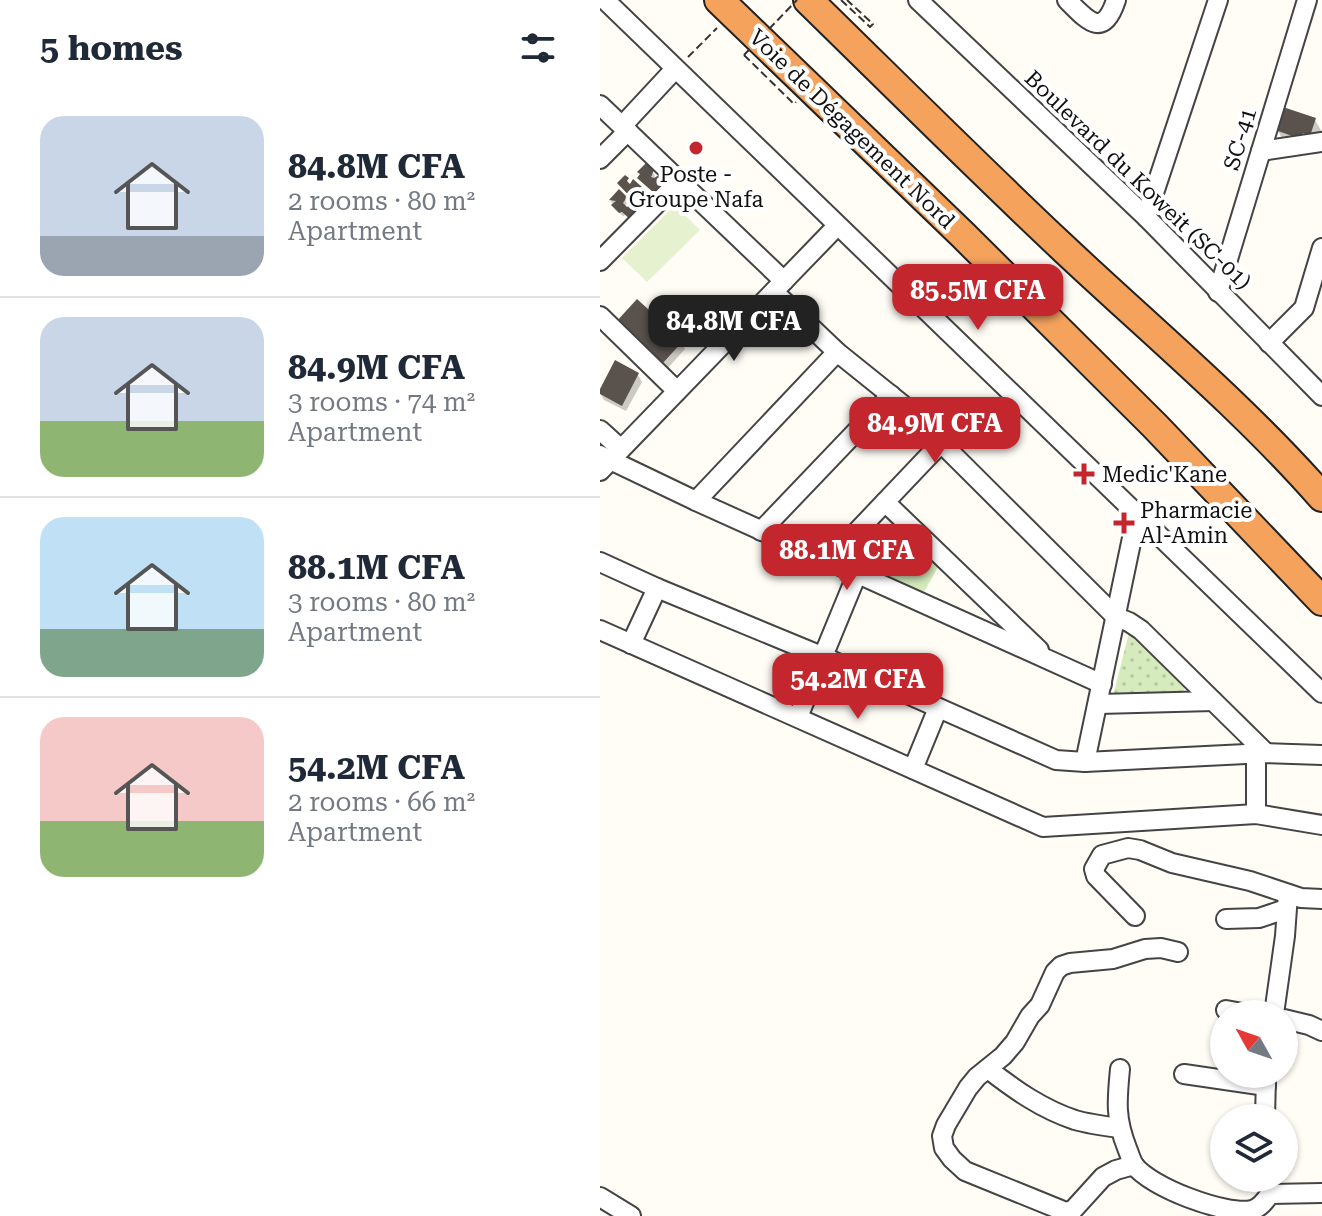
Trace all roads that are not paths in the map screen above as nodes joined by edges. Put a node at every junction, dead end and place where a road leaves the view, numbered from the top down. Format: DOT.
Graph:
graph roads {
  1 [pos="605,0"];
  2 [pos="719,0"];
  3 [pos="808,0"];
  4 [pos="918,0"];
  5 [pos="1067,0"];
  6 [pos="1116,0"];
  7 [pos="1218,0"];
  8 [pos="1307,0"];
  9 [pos="675,69"];
  10 [pos="600,105"];
  11 [pos="625,129"];
  12 [pos="1322,142"];
  13 [pos="1261,151"];
  14 [pos="600,159"];
  15 [pos="679,181"];
  16 [pos="1146,217"];
  17 [pos="837,226"];
  18 [pos="1322,248"];
  19 [pos="600,261"];
  20 [pos="779,286"];
  21 [pos="1218,292"];
  22 [pos="1313,306"];
  23 [pos="600,316"];
  24 [pos="1269,343"];
  25 [pos="837,352"];
  26 [pos="1216,389"];
  27 [pos="1319,389"];
  28 [pos="677,391"];
  29 [pos="891,395"];
  30 [pos="1155,426"];
  31 [pos="600,430"];
  32 [pos="942,442"];
  33 [pos="608,459"];
  34 [pos="1322,482"];
  35 [pos="1322,497"];
  36 [pos="696,501"];
  37 [pos="885,502"];
  38 [pos="1137,514"];
  39 [pos="761,531"];
  40 [pos="829,561"];
  41 [pos="600,562"];
  42 [pos="857,574"];
  43 [pos="657,588"];
  44 [pos="1322,601"];
  45 [pos="1116,617"];
  46 [pos="1322,619"];
  47 [pos="600,630"];
  48 [pos="631,644"];
  49 [pos="824,657"];
  50 [pos="1050,661"];
  51 [pos="1102,684"];
  52 [pos="1322,693"];
  53 [pos="1213,701"];
  54 [pos="1099,704"];
  55 [pos="938,708"];
  56 [pos="798,717"];
  57 [pos="1261,754"];
  58 [pos="1322,755"];
  59 [pos="1085,762"];
  60 [pos="913,769"];
  61 [pos="1256,814"];
  62 [pos="1322,825"];
  63 [pos="1322,899"];
  64 [pos="1287,902"];
  65 [pos="1135,916"];
  66 [pos="1226,919"];
  67 [pos="1178,952"];
  68 [pos="1276,1000"];
  69 [pos="1298,1022"];
  70 [pos="1322,1031"];
  71 [pos="988,1069"];
  72 [pos="1120,1069"];
  73 [pos="1184,1074"];
  74 [pos="1210,1076"];
  75 [pos="1119,1128"];
  76 [pos="1134,1165"];
  77 [pos="1298,1190"];
  78 [pos="1266,1192"];
  79 [pos="1322,1193"];
  80 [pos="600,1197"];
  81 [pos="631,1216"];
  1 -- 9 [label="street"];
  2 -- 30 [label="highway, Voie de Dégagement Nord"];
  3 -- 26 [label="highway"];
  4 -- 16 [label="street, Boulevard du Koweit (SC-01)"];
  5 -- 6 [label="street"];
  7 -- 16 [label="street"];
  8 -- 13 [label="street, SC-41"];
  9 -- 11 [label="street"];
  9 -- 17 [label="street"];
  10 -- 11 [label="street"];
  11 -- 14 [label="street"];
  11 -- 15 [label="street"];
  12 -- 13 [label="street"];
  13 -- 21 [label="street, SC-41"];
  15 -- 19 [label="street"];
  15 -- 20 [label="street"];
  16 -- 21 [label="street, Boulevard du Koweit (SC-01)"];
  17 -- 20 [label="street"];
  17 -- 38 [label="street"];
  18 -- 22 [label="street"];
  20 -- 25 [label="street"];
  20 -- 28 [label="street"];
  21 -- 24 [label="street, Boulevard du Koweit (SC-01)"];
  22 -- 24 [label="street"];
  23 -- 28 [label="street"];
  24 -- 27 [label="street, Boulevard du Koweit (SC-01)"];
  25 -- 29 [label="street"];
  25 -- 36 [label="street"];
  26 -- 34 [label="highway"];
  26 -- 35 [label="highway"];
  28 -- 33 [label="street"];
  29 -- 32 [label="street"];
  29 -- 39 [label="street"];
  30 -- 44 [label="highway, Voie de Dégagement Nord"];
  30 -- 46 [label="highway"];
  31 -- 33 [label="street"];
  32 -- 37 [label="street"];
  32 -- 45 [label="street"];
  33 -- 36 [label="street"];
  36 -- 39 [label="street"];
  37 -- 40 [label="street"];
  37 -- 50 [label="street"];
  38 -- 45 [label="street"];
  38 -- 52 [label="street"];
  39 -- 40 [label="street"];
  40 -- 42 [label="street"];
  41 -- 43 [label="street"];
  42 -- 49 [label="street"];
  42 -- 50 [label="street"];
  43 -- 48 [label="street"];
  43 -- 49 [label="street"];
  45 -- 51 [label="street"];
  45 -- 53 [label="street"];
  47 -- 48 [label="street"];
  48 -- 56 [label="street"];
  49 -- 55 [label="street"];
  49 -- 56 [label="street"];
  50 -- 51 [label="street"];
  51 -- 54 [label="street"];
  53 -- 54 [label="street"];
  53 -- 57 [label="street"];
  54 -- 59 [label="street"];
  55 -- 59 [label="street"];
  55 -- 60 [label="street"];
  56 -- 60 [label="street"];
  57 -- 58 [label="street"];
  57 -- 59 [label="street"];
  57 -- 61 [label="street"];
  60 -- 61 [label="street"];
  61 -- 62 [label="street"];
  63 -- 64 [label="street"];
  64 -- 65 [label="street"];
  64 -- 66 [label="street"];
  64 -- 68 [label="street"];
  67 -- 71 [label="street"];
  69 -- 70 [label="street"];
  71 -- 75 [label="street"];
  71 -- 76 [label="street"];
  72 -- 75 [label="street"];
  73 -- 74 [label="street"];
  75 -- 76 [label="street"];
  76 -- 78 [label="street"];
  77 -- 79 [label="street"];
  80 -- 81 [label="street"];
}
